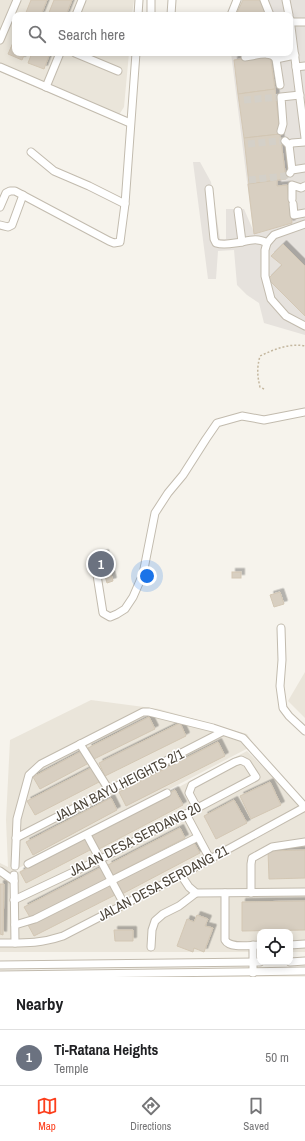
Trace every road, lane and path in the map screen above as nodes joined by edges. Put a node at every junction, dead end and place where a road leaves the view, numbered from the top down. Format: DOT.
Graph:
graph roads {
  1 [pos="17,0"];
  2 [pos="82,0"];
  3 [pos="139,0"];
  4 [pos="151,0"];
  5 [pos="172,0"];
  6 [pos="237,0"];
  7 [pos="264,0"];
  8 [pos="286,0"];
  9 [pos="77,12"];
  10 [pos="138,12"];
  11 [pos="151,12"];
  12 [pos="171,12"];
  13 [pos="232,12"];
  14 [pos="269,12"];
  15 [pos="288,12"];
  16 [pos="293,22"];
  17 [pos="305,22"];
  18 [pos="0,40"];
  19 [pos="293,48"];
  20 [pos="295,55"];
  21 [pos="59,56"];
  22 [pos="82,56"];
  23 [pos="136,56"];
  24 [pos="253,56"];
  25 [pos="274,56"];
  26 [pos="290,56"];
  27 [pos="245,57"];
  28 [pos="276,59"];
  29 [pos="305,66"];
  30 [pos="0,67"];
  31 [pos="296,67"];
  32 [pos="118,71"];
  33 [pos="280,85"];
  34 [pos="46,87"];
  35 [pos="302,97"];
  36 [pos="304,114"];
  37 [pos="130,123"];
  38 [pos="281,131"];
  39 [pos="305,138"];
  40 [pos="305,142"];
  41 [pos="31,152"];
  42 [pos="305,168"];
  43 [pos="305,186"];
  44 [pos="208,189"];
  45 [pos="23,195"];
  46 [pos="126,204"];
  47 [pos="0,207"];
  48 [pos="238,211"];
  49 [pos="305,213"];
  50 [pos="305,224"];
  51 [pos="0,225"];
  52 [pos="242,242"];
  53 [pos="267,242"];
  54 [pos="305,326"];
  55 [pos="305,346"];
  56 [pos="264,389"];
  57 [pos="305,412"];
  58 [pos="111,574"];
  59 [pos="97,575"];
  60 [pos="281,628"];
  61 [pos="305,731"];
  62 [pos="222,732"];
  63 [pos="80,744"];
  64 [pos="108,790"];
  65 [pos="167,793"];
  66 [pos="305,807"];
  67 [pos="197,808"];
  68 [pos="186,814"];
  69 [pos="87,835"];
  70 [pos="198,837"];
  71 [pos="16,838"];
  72 [pos="305,842"];
  73 [pos="210,858"];
  74 [pos="100,859"];
  75 [pos="28,864"];
  76 [pos="15,866"];
  77 [pos="0,871"];
  78 [pos="182,875"];
  79 [pos="112,881"];
  80 [pos="305,892"];
  81 [pos="196,893"];
  82 [pos="225,893"];
  83 [pos="252,893"];
  84 [pos="14,900"];
  85 [pos="124,904"];
  86 [pos="15,925"];
  87 [pos="0,943"];
  88 [pos="15,943"];
  89 [pos="305,944"];
  90 [pos="256,945"];
  91 [pos="293,945"];
  92 [pos="151,947"];
  93 [pos="256,962"];
  94 [pos="293,962"];
  95 [pos="305,962"];
  96 [pos="0,965"];
  97 [pos="305,972"];
  98 [pos="253,973"];
  99 [pos="0,975"];
  100 [pos="122,976"];
  1 -- 18 [label="street"];
  2 -- 9 [label="street"];
  3 -- 10 [label="street"];
  4 -- 11 [label="street"];
  5 -- 12 [label="street"];
  6 -- 13 [label="street"];
  7 -- 14 [label="street"];
  8 -- 15 [label="street"];
  16 -- 17 [label="street"];
  19 -- 20 [label="street"];
  20 -- 31 [label="street"];
  21 -- 34 [label="street"];
  22 -- 32 [label="street"];
  23 -- 37 [label="street"];
  24 -- 27 [label="street"];
  25 -- 28 [label="street"];
  26 -- 28 [label="street"];
  28 -- 33 [label="street"];
  29 -- 31 [label="street"];
  30 -- 34 [label="street"];
  31 -- 35 [label="street"];
  34 -- 37 [label="street"];
  35 -- 36 [label="street"];
  35 -- 38 [label="street"];
  36 -- 39 [label="street"];
  37 -- 46 [label="street"];
  40 -- 42 [label="street"];
  41 -- 46 [label="street"];
  43 -- 49 [label="street"];
  44 -- 52 [label="street"];
  45 -- 46 [label="street"];
  45 -- 47 [label="street"];
  45 -- 51 [label="street"];
  48 -- 52 [label="street"];
  50 -- 53 [label="street"];
  52 -- 53 [label="street"];
  53 -- 54 [label="street"];
  55 -- 56 [label="path"];
  57 -- 59 [label="street"];
  58 -- 59 [label="path"];
  60 -- 61 [label="street"];
  62 -- 63 [label="street"];
  62 -- 64 [label="street, JALAN BAYU HEIGHTS 2/1"];
  62 -- 66 [label="street"];
  63 -- 64 [label="street"];
  63 -- 71 [label="street"];
  64 -- 71 [label="street, JALAN BAYU HEIGHTS 2/1"];
  65 -- 69 [label="street"];
  66 -- 73 [label="street, JALAN DESA SERDANG 21"];
  67 -- 67 [label="street, JALAN DESA SERDANG 20"];
  67 -- 68 [label="street, JALAN DESA SERDANG 20"];
  68 -- 70 [label="street"];
  68 -- 74 [label="street, JALAN DESA SERDANG 20"];
  69 -- 74 [label="street"];
  69 -- 75 [label="street"];
  70 -- 73 [label="street"];
  70 -- 79 [label="street"];
  71 -- 76 [label="street"];
  72 -- 83 [label="street"];
  73 -- 78 [label="street, JALAN DESA SERDANG 21"];
  74 -- 79 [label="street"];
  74 -- 84 [label="street, JALAN DESA SERDANG 20"];
  77 -- 84 [label="street"];
  78 -- 81 [label="street"];
  78 -- 85 [label="street, JALAN DESA SERDANG 21"];
  79 -- 85 [label="street"];
  79 -- 86 [label="street"];
  80 -- 83 [label="street"];
  81 -- 82 [label="street"];
  81 -- 92 [label="street"];
  82 -- 83 [label="street"];
  82 -- 90 [label="street"];
  84 -- 86 [label="street"];
  85 -- 88 [label="street, JALAN DESA SERDANG 21"];
  86 -- 88 [label="street"];
  87 -- 88 [label="street, JALAN DESA SERDANG 21"];
  89 -- 91 [label="street"];
  90 -- 93 [label="street"];
  93 -- 96 [label="street"];
  93 -- 98 [label="street"];
  94 -- 95 [label="street"];
  97 -- 98 [label="street"];
  98 -- 100 [label="street"];
  99 -- 100 [label="street"];
}
